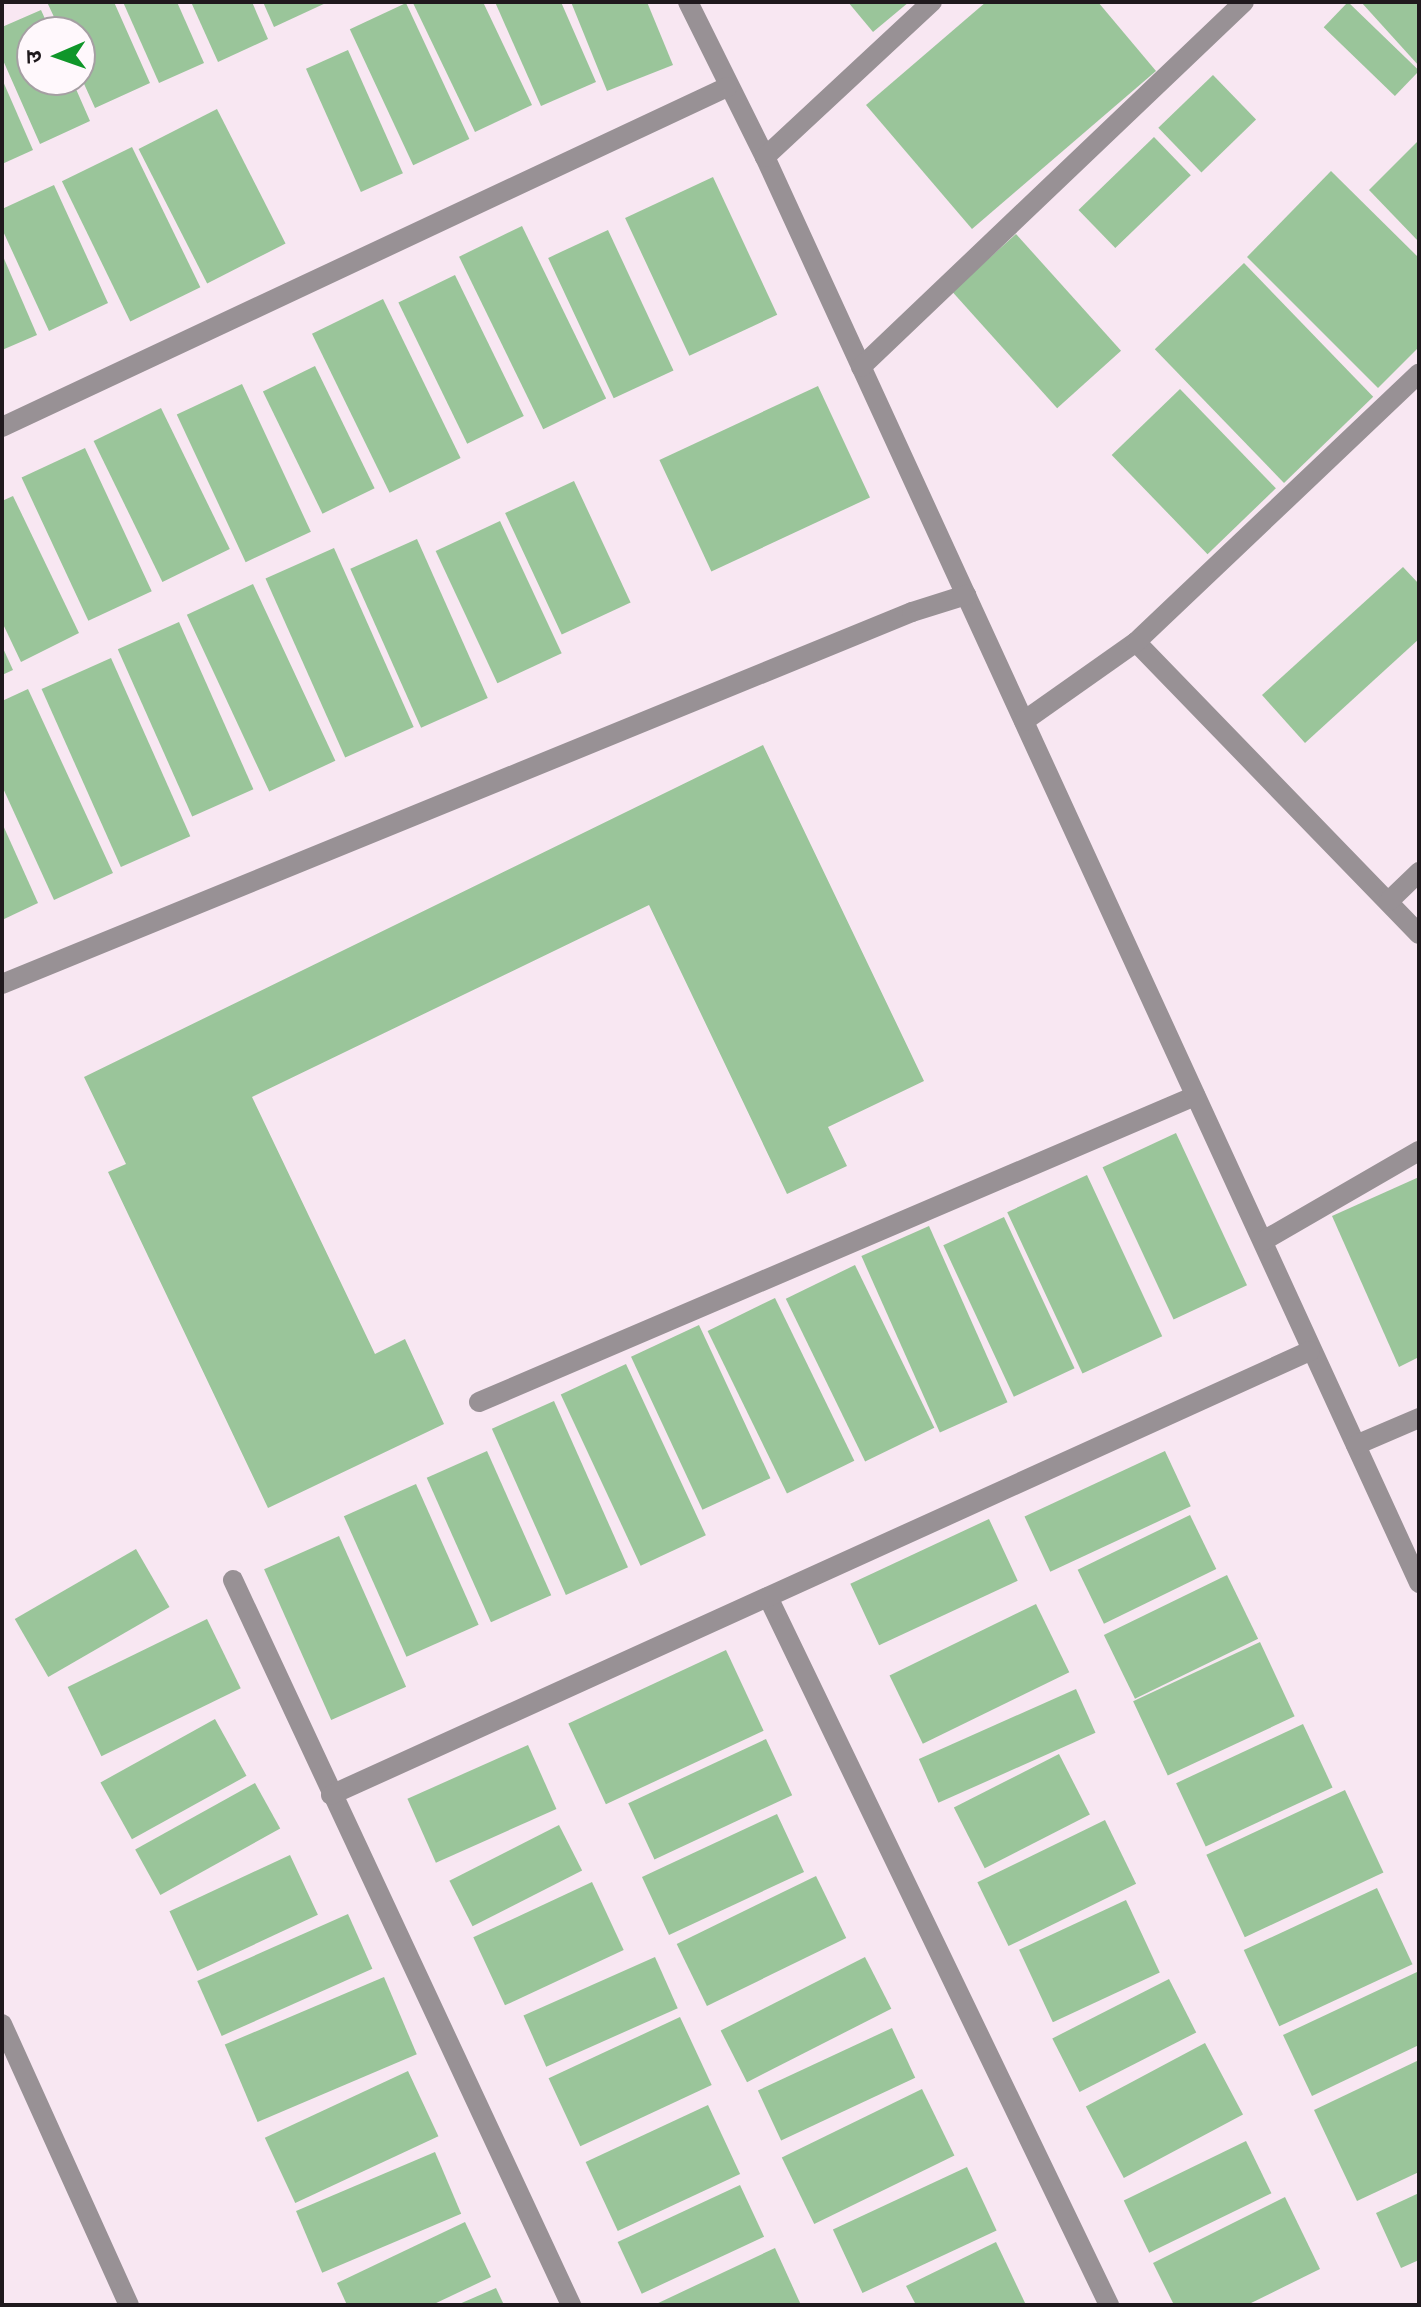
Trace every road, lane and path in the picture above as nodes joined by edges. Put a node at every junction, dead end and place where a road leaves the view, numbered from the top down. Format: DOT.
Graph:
graph roads {
  1 [pos="688,2"];
  2 [pos="932,2"];
  3 [pos="1244,2"];
  4 [pos="727,87"];
  5 [pos="765,157"];
  6 [pos="861,367"];
  7 [pos="1419,373"];
  8 [pos="2,427"];
  9 [pos="966,595"];
  10 [pos="1136,642"];
  11 [pos="1024,721"];
  12 [pos="1419,872"];
  13 [pos="1389,901"];
  14 [pos="1419,934"];
  15 [pos="2,984"];
  16 [pos="1195,1096"];
  17 [pos="1419,1151"];
  18 [pos="1263,1241"];
  19 [pos="1310,1351"];
  20 [pos="479,1402"];
  21 [pos="1419,1418"];
  22 [pos="1356,1445"];
  23 [pos="233,1580"];
  24 [pos="1419,1583"];
  25 [pos="768,1597"];
  26 [pos="331,1795"];
  27 [pos="2,2024"];
  28 [pos="129,2305"];
  29 [pos="571,2305"];
  30 [pos="1109,2305"];
  1 -- 4 [label="street"];
  2 -- 5 [label="street"];
  3 -- 6 [label="street"];
  4 -- 5 [label="street"];
  4 -- 8 [label="street"];
  5 -- 6 [label="street"];
  6 -- 9 [label="street"];
  7 -- 10 [label="street"];
  9 -- 11 [label="street"];
  9 -- 15 [label="street"];
  10 -- 11 [label="street"];
  10 -- 13 [label="street"];
  11 -- 16 [label="street"];
  12 -- 13 [label="street"];
  13 -- 14 [label="street"];
  16 -- 18 [label="street"];
  16 -- 20 [label="street"];
  17 -- 18 [label="street"];
  18 -- 19 [label="street"];
  19 -- 22 [label="street"];
  19 -- 25 [label="street"];
  21 -- 22 [label="street"];
  22 -- 24 [label="street"];
  23 -- 26 [label="street"];
  25 -- 26 [label="street"];
  25 -- 30 [label="street"];
  26 -- 29 [label="street"];
  27 -- 28 [label="street"];
}
